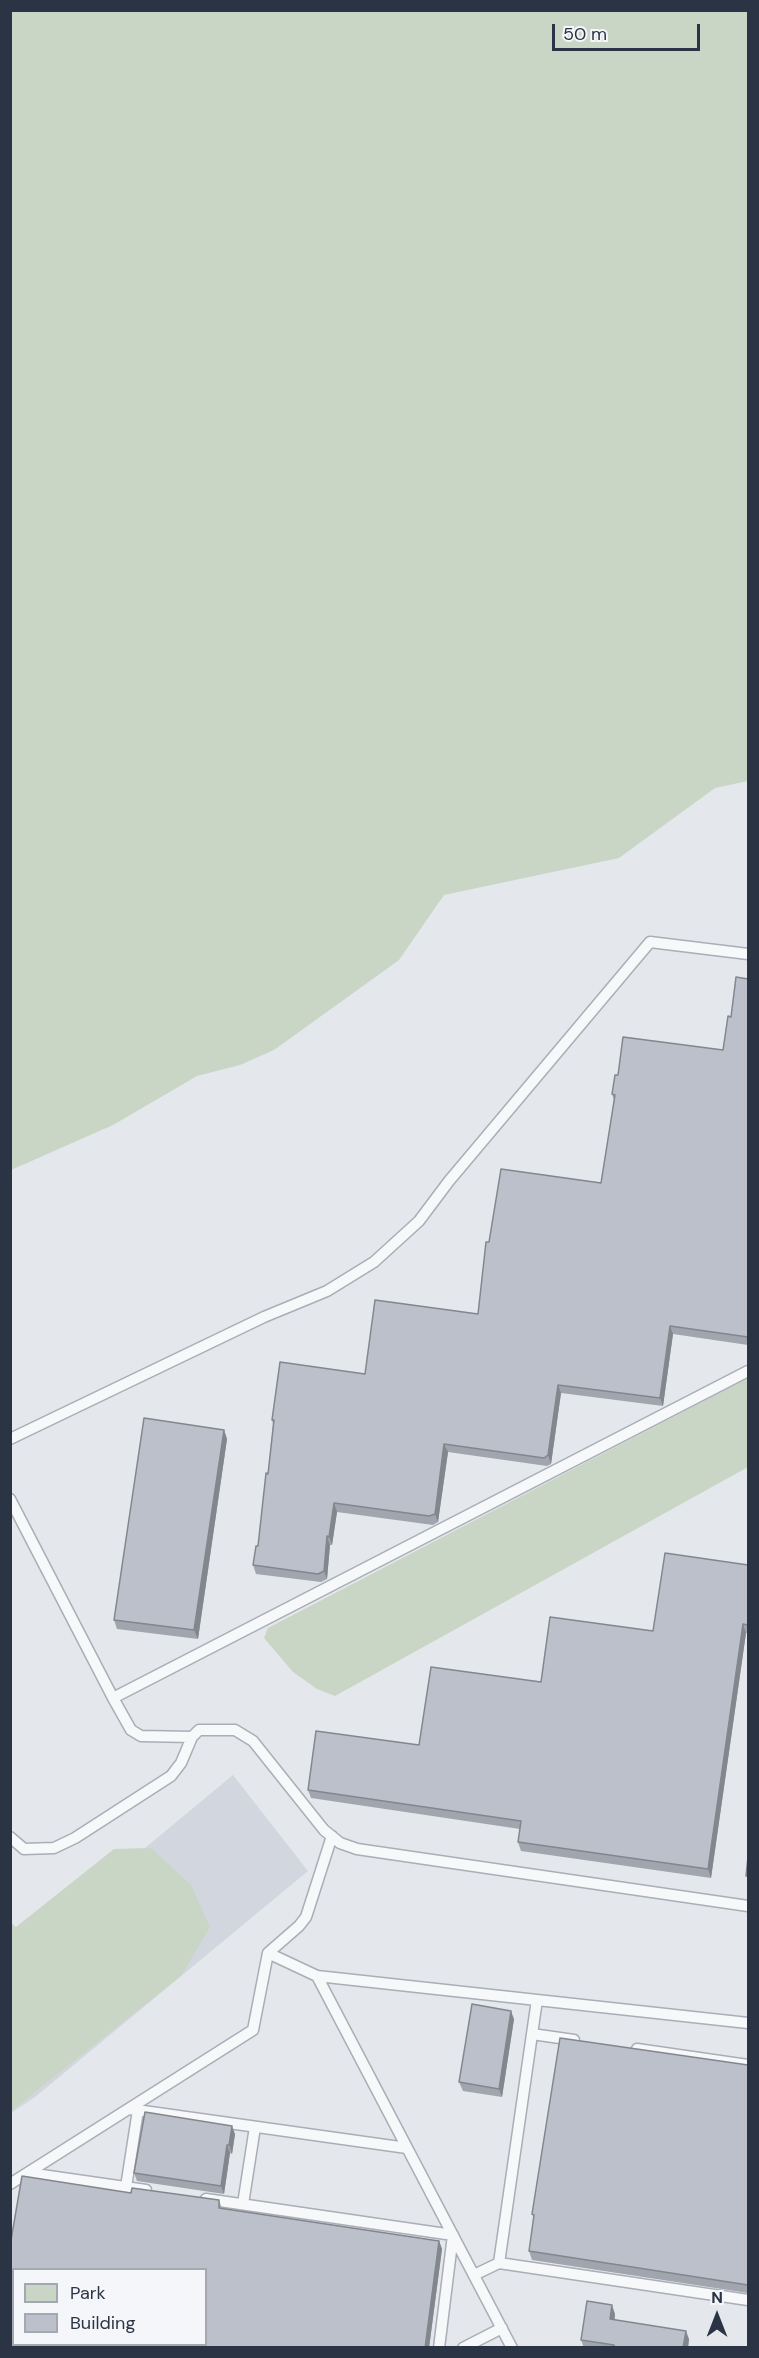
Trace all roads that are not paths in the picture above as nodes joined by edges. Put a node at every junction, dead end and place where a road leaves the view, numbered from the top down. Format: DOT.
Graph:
graph roads {
  1 [pos="748,954"];
  2 [pos="748,1371"];
  3 [pos="10,1438"];
  4 [pos="10,1499"];
  5 [pos="113,1698"];
  6 [pos="192,1737"];
  7 [pos="332,1836"];
  8 [pos="10,1838"];
  9 [pos="748,1906"];
  10 [pos="268,1953"];
  11 [pos="317,1976"];
  12 [pos="537,2000"];
  13 [pos="748,2023"];
  14 [pos="532,2034"];
  15 [pos="589,2042"];
  16 [pos="623,2047"];
  17 [pos="748,2065"];
  18 [pos="133,2110"];
  19 [pos="255,2127"];
  20 [pos="407,2148"];
  21 [pos="28,2173"];
  22 [pos="11,2185"];
  23 [pos="126,2187"];
  24 [pos="161,2193"];
  25 [pos="196,2198"];
  26 [pos="243,2204"];
  27 [pos="453,2235"];
  28 [pos="499,2263"];
  29 [pos="474,2275"];
  30 [pos="748,2300"];
  31 [pos="502,2328"];
  32 [pos="439,2348"];
  33 [pos="463,2348"];
  34 [pos="512,2348"];
  1 -- 3 [label="lane"];
  2 -- 5 [label="lane"];
  4 -- 5 [label="lane"];
  5 -- 6 [label="lane"];
  6 -- 7 [label="lane"];
  6 -- 8 [label="lane"];
  7 -- 9 [label="lane"];
  7 -- 10 [label="lane"];
  10 -- 11 [label="lane"];
  10 -- 18 [label="lane"];
  11 -- 12 [label="lane"];
  11 -- 20 [label="lane"];
  12 -- 13 [label="lane"];
  12 -- 14 [label="lane"];
  14 -- 15 [label="lane"];
  14 -- 28 [label="lane"];
  16 -- 17 [label="lane"];
  18 -- 19 [label="lane"];
  18 -- 21 [label="lane"];
  18 -- 23 [label="lane"];
  19 -- 20 [label="lane"];
  19 -- 26 [label="lane"];
  20 -- 27 [label="lane"];
  21 -- 22 [label="lane"];
  21 -- 23 [label="lane"];
  23 -- 24 [label="lane"];
  25 -- 26 [label="lane"];
  26 -- 27 [label="lane"];
  27 -- 29 [label="lane"];
  27 -- 32 [label="lane"];
  28 -- 29 [label="lane"];
  28 -- 30 [label="lane"];
  29 -- 31 [label="lane"];
  31 -- 33 [label="lane"];
  31 -- 34 [label="lane"];
}
